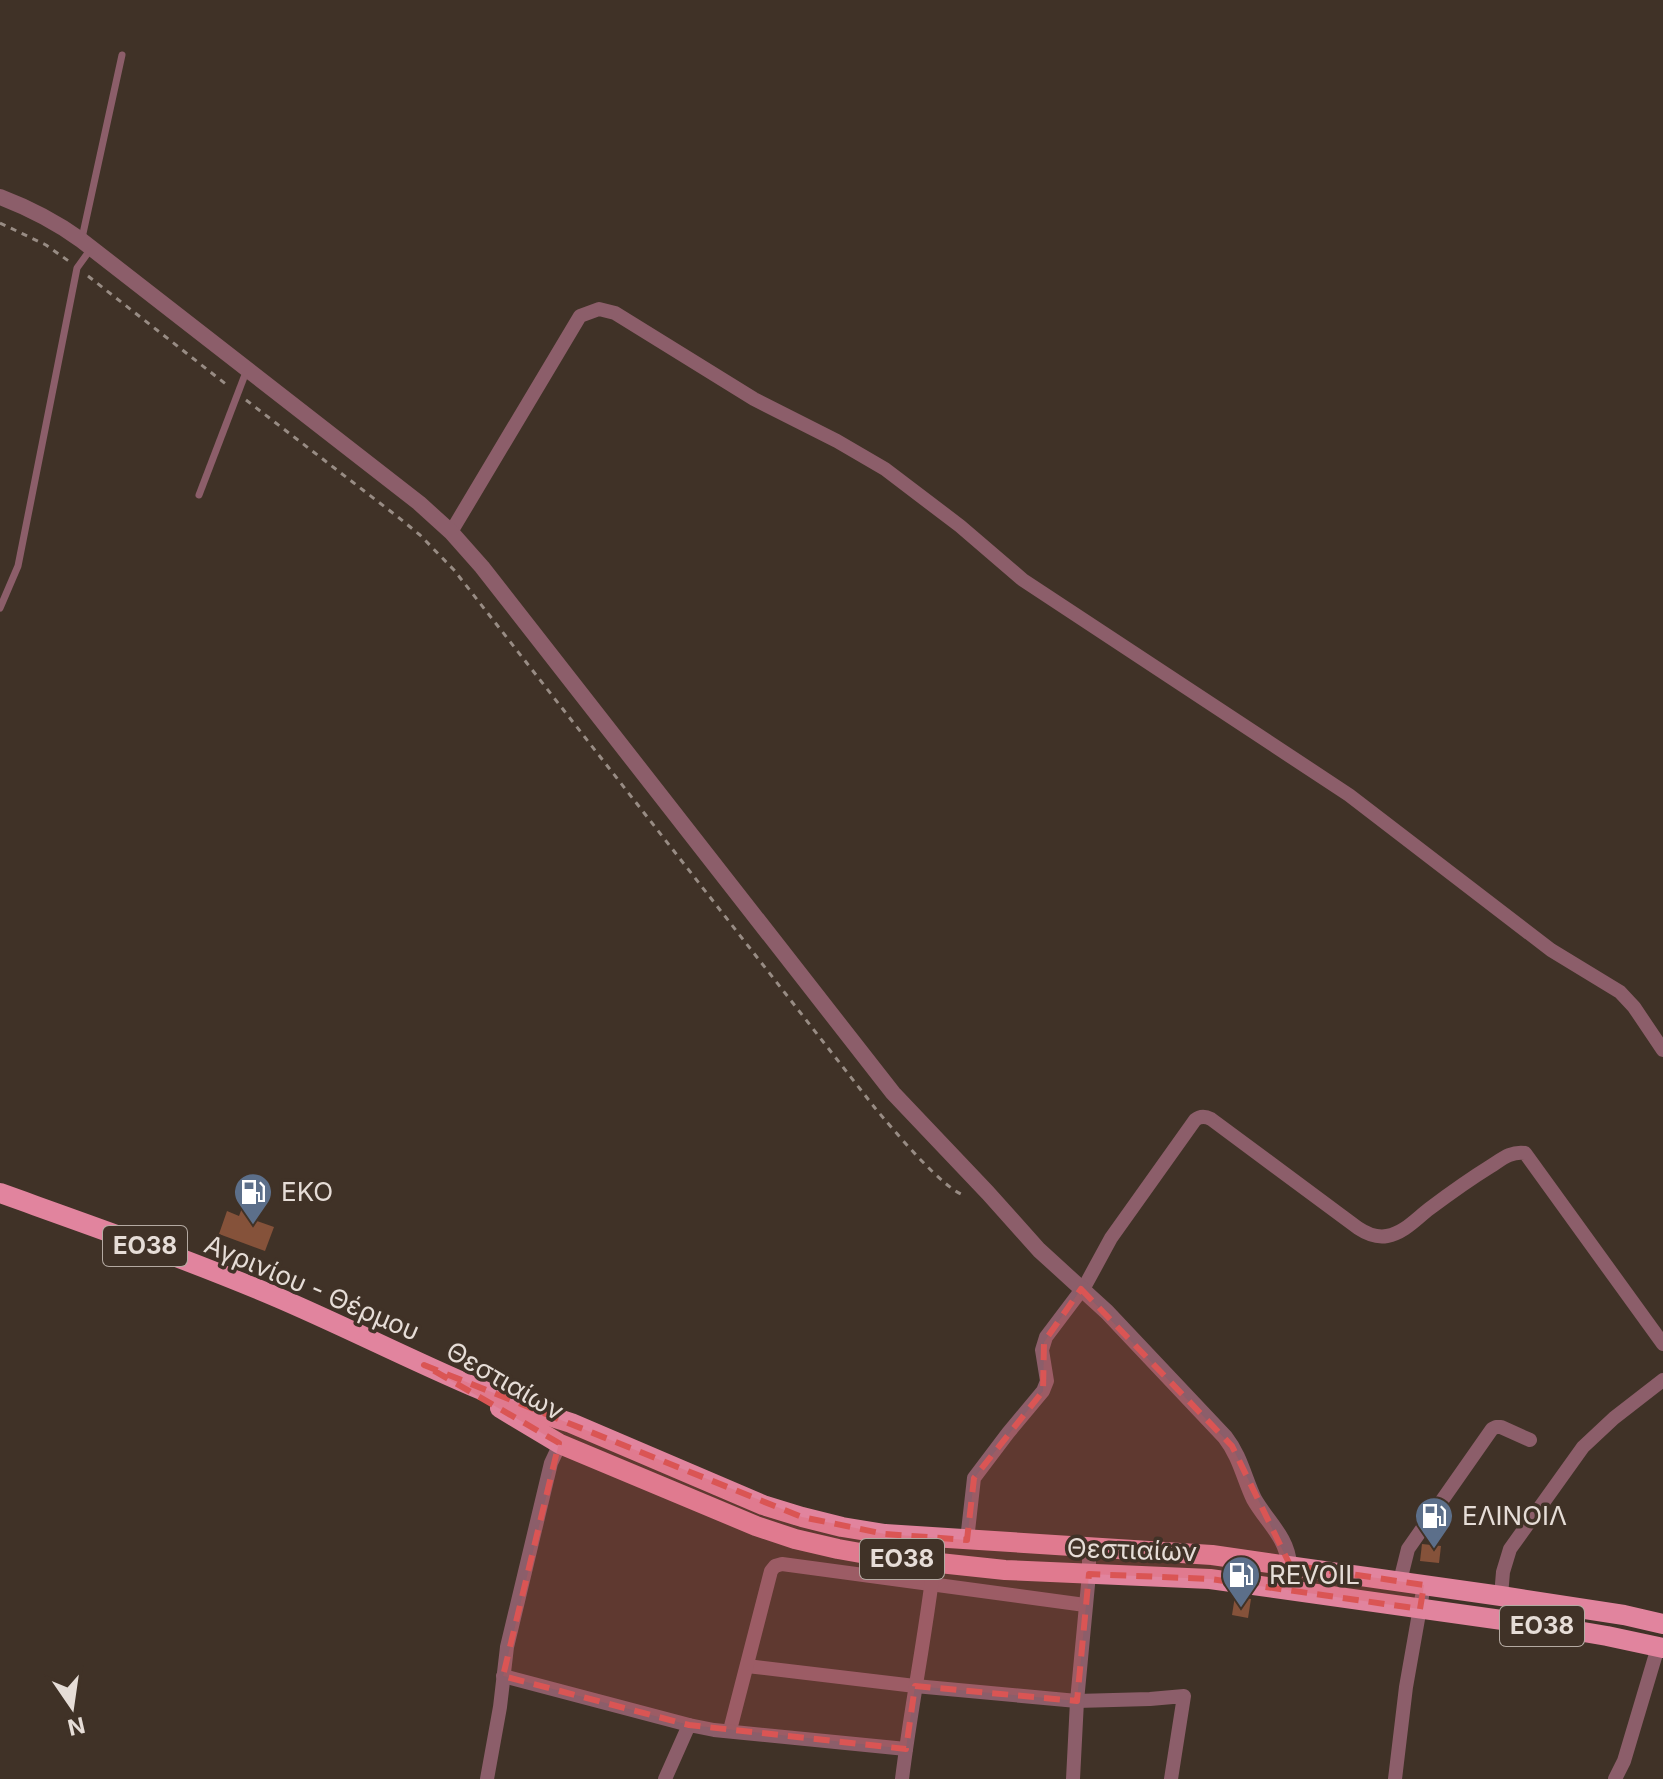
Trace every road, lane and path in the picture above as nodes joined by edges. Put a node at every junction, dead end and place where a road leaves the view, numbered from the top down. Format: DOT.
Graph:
graph roads {
  1 [pos="122,55"];
  2 [pos="0,197"];
  3 [pos="0,223"];
  4 [pos="86,244"];
  5 [pos="77,268"];
  6 [pos="247,370"];
  7 [pos="238,393"];
  8 [pos="199,495"];
  9 [pos="451,532"];
  10 [pos="0,608"];
  11 [pos="1663,1050"];
  12 [pos="0,1193"];
  13 [pos="988,1193"];
  14 [pos="1081,1289"];
  15 [pos="1663,1344"];
  16 [pos="424,1365"];
  17 [pos="1663,1380"];
  18 [pos="1530,1440"];
  19 [pos="560,1444"];
  20 [pos="937,1538"];
  21 [pos="967,1540"];
  22 [pos="1089,1546"];
  23 [pos="1212,1555"];
  24 [pos="934,1562"];
  25 [pos="1289,1564"];
  26 [pos="1089,1574"];
  27 [pos="1210,1579"];
  28 [pos="1400,1581"];
  29 [pos="933,1585"];
  30 [pos="1424,1585"];
  31 [pos="1501,1596"];
  32 [pos="1085,1605"];
  33 [pos="1420,1609"];
  34 [pos="1663,1624"];
  35 [pos="1661,1648"];
  36 [pos="747,1666"];
  37 [pos="503,1676"];
  38 [pos="915,1686"];
  39 [pos="1077,1701"];
  40 [pos="689,1725"];
  41 [pos="730,1730"];
  42 [pos="906,1749"];
  43 [pos="487,1779"];
  44 [pos="665,1779"];
  45 [pos="902,1779"];
  46 [pos="1073,1779"];
  47 [pos="1171,1779"];
  48 [pos="1395,1779"];
  49 [pos="1615,1779"];
  1 -- 4 [label="lane"];
  2 -- 4 [label="street"];
  3 -- 5 [label="path"];
  4 -- 5 [label="lane"];
  4 -- 6 [label="street"];
  5 -- 7 [label="path"];
  5 -- 10 [label="lane"];
  6 -- 7 [label="lane"];
  6 -- 9 [label="street"];
  7 -- 8 [label="lane"];
  7 -- 13 [label="path"];
  9 -- 11 [label="street"];
  9 -- 13 [label="street"];
  12 -- 16 [label="main road, Αγρινίου - Θέρμου / ΕΟ38"];
  13 -- 14 [label="street"];
  14 -- 15 [label="street"];
  14 -- 21 [label="street"];
  14 -- 25 [label="street"];
  16 -- 19 [label="main road, Θεστιαίων / ΕΟ38"];
  16 -- 20 [label="main road, Θεστιαίων / ΕΟ38"];
  17 -- 31 [label="street"];
  18 -- 28 [label="street"];
  19 -- 24 [label="main road, Θεστιαίων / ΕΟ38"];
  19 -- 37 [label="street"];
  20 -- 21 [label="main road, Θεστιαίων / ΕΟ38"];
  20 -- 24 [label="street"];
  21 -- 22 [label="main road, Θεστιαίων / ΕΟ38"];
  22 -- 23 [label="main road, Θεστιαίων / ΕΟ38"];
  22 -- 26 [label="street"];
  23 -- 25 [label="main road, Θεστιαίων / ΕΟ38"];
  23 -- 27 [label="main road"];
  24 -- 26 [label="main road, Θεστιαίων / ΕΟ38"];
  24 -- 29 [label="street"];
  25 -- 28 [label="main road, Θεστιαίων / ΕΟ38"];
  26 -- 27 [label="main road, Θεστιαίων / ΕΟ38"];
  26 -- 32 [label="street"];
  27 -- 33 [label="main road, Θεστιαίων / ΕΟ38"];
  28 -- 30 [label="main road, Θεστιαίων / ΕΟ38"];
  29 -- 32 [label="street"];
  29 -- 36 [label="street"];
  29 -- 38 [label="street"];
  30 -- 31 [label="main road, Θεστιαίων / ΕΟ38"];
  30 -- 33 [label="street"];
  31 -- 34 [label="main road, Θεστιαίων / ΕΟ38"];
  32 -- 39 [label="street"];
  33 -- 35 [label="main road, Θεστιαίων / ΕΟ38"];
  33 -- 48 [label="street"];
  35 -- 49 [label="street"];
  36 -- 38 [label="street"];
  36 -- 41 [label="street"];
  37 -- 40 [label="street"];
  37 -- 43 [label="street"];
  38 -- 39 [label="street"];
  38 -- 42 [label="street"];
  39 -- 46 [label="street"];
  39 -- 47 [label="street"];
  40 -- 41 [label="street"];
  40 -- 44 [label="street"];
  41 -- 42 [label="street"];
  42 -- 45 [label="street"];
}
